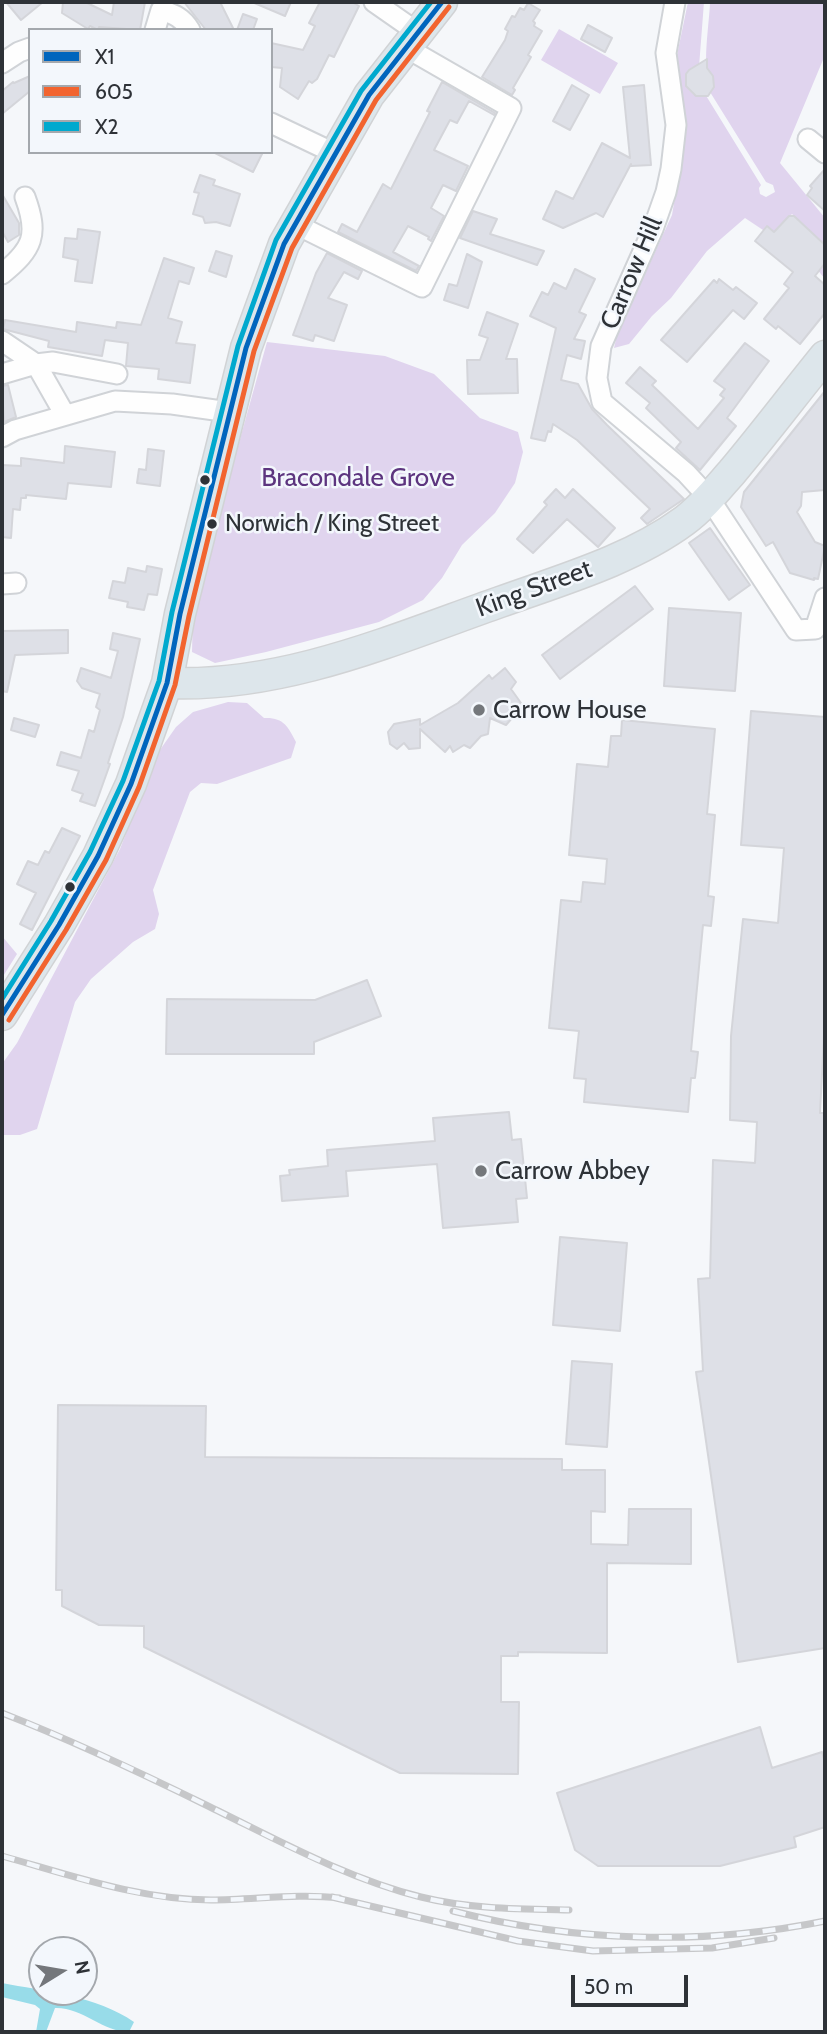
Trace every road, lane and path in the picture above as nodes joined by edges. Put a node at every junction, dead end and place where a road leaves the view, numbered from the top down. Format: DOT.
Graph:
graph roads {
  1 [pos="374,2"];
  2 [pos="442,2"];
  3 [pos="675,2"];
  4 [pos="159,6"];
  5 [pos="155,28"];
  6 [pos="189,28"];
  7 [pos="411,40"];
  8 [pos="28,49"];
  9 [pos="2,63"];
  10 [pos="273,124"];
  11 [pos="808,139"];
  12 [pos="334,153"];
  13 [pos="825,153"];
  14 [pos="25,197"];
  15 [pos="295,224"];
  16 [pos="2,274"];
  17 [pos="2,341"];
  18 [pos="825,356"];
  19 [pos="36,363"];
  20 [pos="117,373"];
  21 [pos="2,374"];
  22 [pos="229,412"];
  23 [pos="65,415"];
  24 [pos="2,437"];
  25 [pos="709,498"];
  26 [pos="825,598"];
  27 [pos="167,683"];
  28 [pos="2,1015"];
  1 -- 7 [label="street"];
  2 -- 7 [label="main road"];
  3 -- 25 [label="street, Carrow Hill"];
  4 -- 5 [label="street"];
  4 -- 6 [label="street"];
  7 -- 12 [label="main road"];
  7 -- 15 [label="street"];
  8 -- 9 [label="street"];
  10 -- 12 [label="street"];
  11 -- 13 [label="street"];
  12 -- 15 [label="main road"];
  14 -- 16 [label="street"];
  15 -- 22 [label="main road"];
  17 -- 19 [label="street"];
  18 -- 25 [label="main road, King Street"];
  19 -- 20 [label="street"];
  19 -- 21 [label="street"];
  19 -- 23 [label="street"];
  22 -- 23 [label="street"];
  22 -- 27 [label="main road"];
  23 -- 24 [label="street"];
  25 -- 26 [label="street, Carrow Hill"];
  25 -- 27 [label="main road, King Street"];
  27 -- 28 [label="main road"];
}
